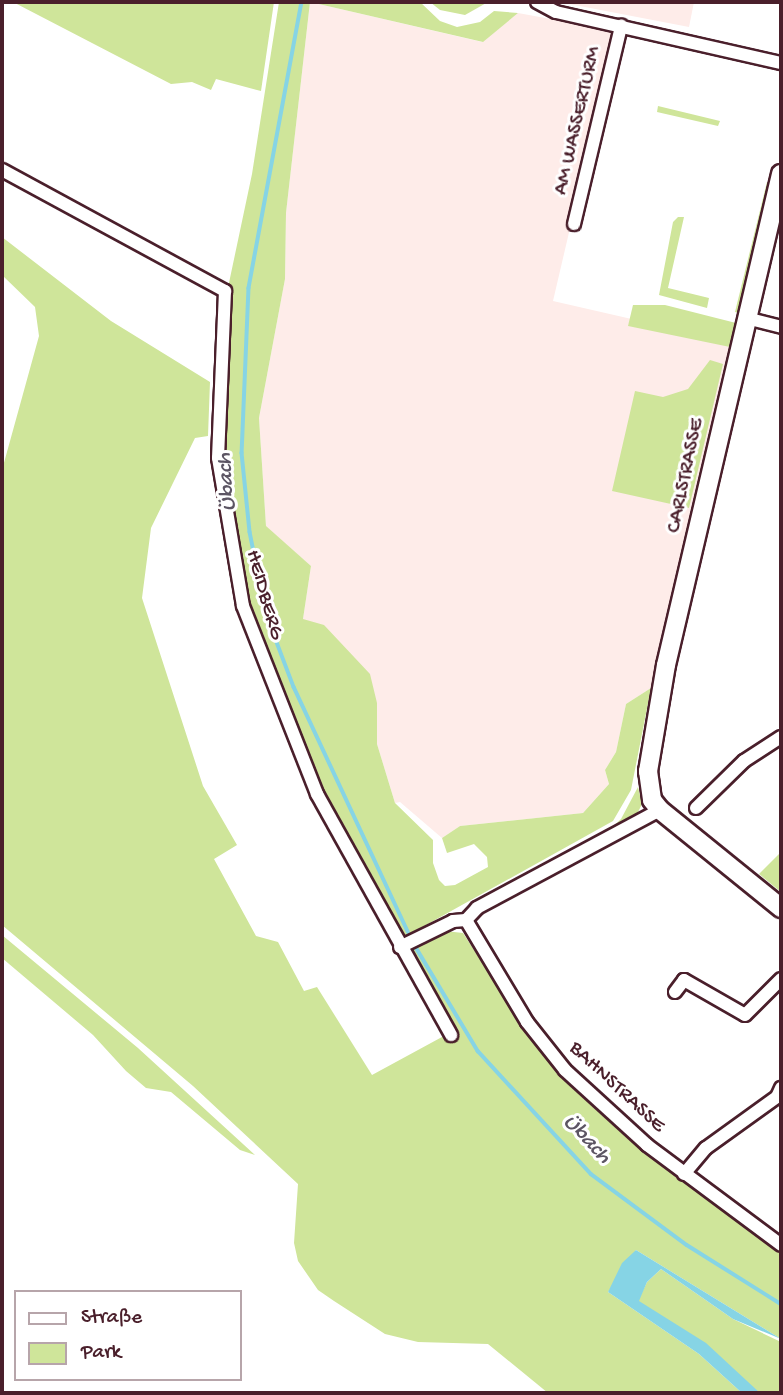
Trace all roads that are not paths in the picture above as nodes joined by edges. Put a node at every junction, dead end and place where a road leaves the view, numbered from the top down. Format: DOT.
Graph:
graph roads {
  1 [pos="537,2"];
  2 [pos="621,26"];
  3 [pos="781,63"];
  4 [pos="2,170"];
  5 [pos="781,174"];
  6 [pos="574,224"];
  7 [pos="746,318"];
  8 [pos="781,327"];
  9 [pos="781,737"];
  10 [pos="696,808"];
  11 [pos="660,810"];
  12 [pos="781,908"];
  13 [pos="466,920"];
  14 [pos="400,947"];
  15 [pos="781,979"];
  16 [pos="675,992"];
  17 [pos="451,1035"];
  18 [pos="781,1088"];
  19 [pos="684,1174"];
  20 [pos="781,1245"];
  1 -- 2 [label="street, AM WASSERTURM"];
  2 -- 3 [label="street, AM WASSERTURM"];
  2 -- 6 [label="street, AM WASSERTURM"];
  4 -- 14 [label="street, HEIDBERG"];
  5 -- 7 [label="main road, CARLSTRASSE"];
  7 -- 8 [label="street"];
  7 -- 11 [label="main road, CARLSTRASSE"];
  9 -- 10 [label="street"];
  11 -- 12 [label="main road"];
  11 -- 13 [label="street"];
  13 -- 14 [label="street"];
  13 -- 19 [label="street, BAHNSTRASSE"];
  14 -- 17 [label="street, HEIDBERG"];
  15 -- 16 [label="street"];
  18 -- 19 [label="street"];
  19 -- 20 [label="street, BAHNSTRASSE"];
}
